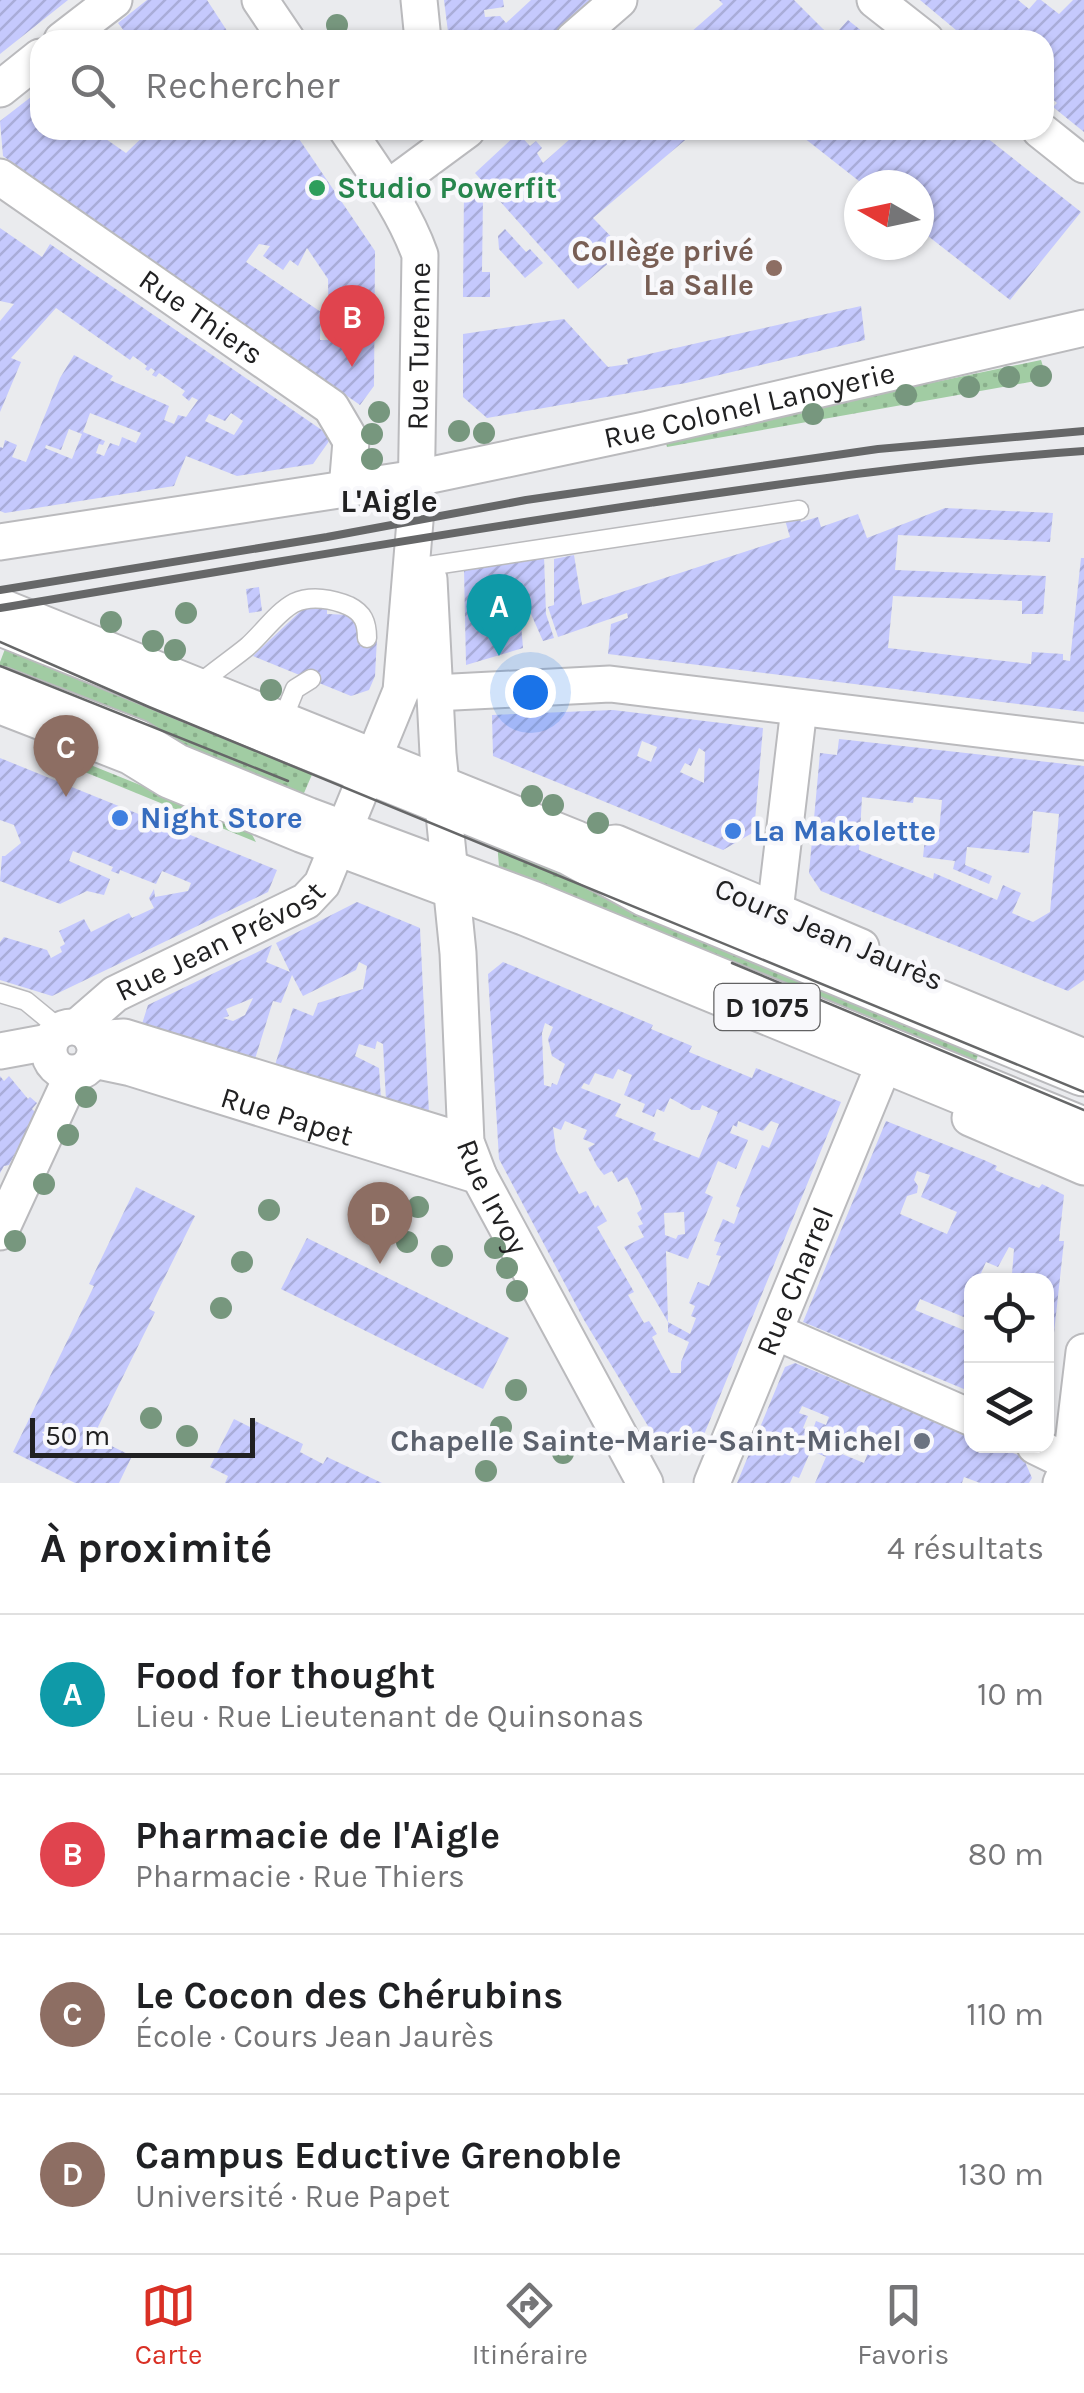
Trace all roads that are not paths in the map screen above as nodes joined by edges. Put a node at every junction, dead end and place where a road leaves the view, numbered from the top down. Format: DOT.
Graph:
graph roads {
  1 [pos="114,0"];
  2 [pos="260,0"];
  3 [pos="419,0"];
  4 [pos="619,0"];
  5 [pos="875,0"];
  6 [pos="75,30"];
  7 [pos="280,30"];
  8 [pos="422,30"];
  9 [pos="584,30"];
  10 [pos="913,30"];
  11 [pos="30,66"];
  12 [pos="0,88"];
  13 [pos="355,140"];
  14 [pos="1053,140"];
  15 [pos="434,142"];
  16 [pos="1084,164"];
  17 [pos="0,177"];
  18 [pos="387,189"];
  19 [pos="1084,328"];
  20 [pos="347,489"];
  21 [pos="416,494"];
  22 [pos="798,510"];
  23 [pos="0,542"];
  24 [pos="428,566"];
  25 [pos="0,617"];
  26 [pos="367,638"];
  27 [pos="310,680"];
  28 [pos="434,693"];
  29 [pos="188,694"];
  30 [pos="0,695"];
  31 [pos="799,708"];
  32 [pos="278,731"];
  33 [pos="1084,742"];
  34 [pos="371,768"];
  35 [pos="442,797"];
  36 [pos="340,837"];
  37 [pos="573,848"];
  38 [pos="450,878"];
  39 [pos="528,908"];
  40 [pos="775,911"];
  41 [pos="0,993"];
  42 [pos="1084,1038"];
  43 [pos="74,1045"];
  44 [pos="0,1051"];
  45 [pos="1084,1068"];
  46 [pos="878,1079"];
  47 [pos="1084,1136"];
  48 [pos="466,1142"];
  49 [pos="1084,1167"];
  50 [pos="479,1176"];
  51 [pos="0,1232"];
  52 [pos="776,1332"];
  53 [pos="1084,1352"];
  54 [pos="964,1414"];
  55 [pos="1045,1453"];
  56 [pos="1072,1471"];
  57 [pos="644,1483"];
  58 [pos="712,1483"];
  1 -- 6 [label="street"];
  2 -- 7 [label="street"];
  3 -- 8 [label="street"];
  4 -- 9 [label="street"];
  5 -- 10 [label="street"];
  11 -- 12 [label="street"];
  13 -- 18 [label="street, Rue Turenne"];
  14 -- 16 [label="street"];
  15 -- 18 [label="street"];
  17 -- 20 [label="street, Rue Thiers"];
  18 -- 21 [label="street, Rue Turenne"];
  19 -- 21 [label="street, Rue Colonel Lanoyerie"];
  20 -- 21 [label="street, Rue Colonel Lanoyerie"];
  20 -- 23 [label="street, Rue Colonel Lanoyerie"];
  21 -- 24 [label="street, Rue Turenne"];
  21 -- 34 [label="street, Rue Turenne"];
  22 -- 24 [label="lane"];
  24 -- 28 [label="street, Rue Turenne"];
  25 -- 29 [label="main road, Cours Jean Jaurès / D 1075"];
  26 -- 29 [label="lane"];
  27 -- 32 [label="lane"];
  28 -- 31 [label="street"];
  28 -- 35 [label="street, Rue Turenne"];
  29 -- 32 [label="main road, Cours Jean Jaurès / D 1075"];
  30 -- 36 [label="main road, D 1075"];
  31 -- 33 [label="street"];
  31 -- 40 [label="street"];
  32 -- 34 [label="main road, Cours Jean Jaurès / D 1075"];
  34 -- 35 [label="main road, Cours Jean Jaurès / D 1075"];
  34 -- 36 [label="street"];
  35 -- 37 [label="main road, Cours Jean Jaurès / D 1075"];
  35 -- 38 [label="street"];
  36 -- 38 [label="main road, D 1075"];
  36 -- 43 [label="street, Rue Jean Prévost"];
  37 -- 40 [label="street, Cours Jean Jaurès"];
  37 -- 45 [label="main road, Cours Jean Jaurès / D 1075"];
  38 -- 39 [label="main road, D 1075"];
  38 -- 48 [label="street, Rue Irvoy"];
  39 -- 46 [label="street"];
  39 -- 47 [label="main road, D 1075"];
  40 -- 42 [label="street, Cours Jean Jaurès"];
  41 -- 43 [label="lane"];
  43 -- 44 [label="street, Rue Jean Prévost"];
  43 -- 48 [label="street, Rue Papet"];
  43 -- 50 [label="street, Rue Papet"];
  43 -- 51 [label="street"];
  46 -- 49 [label="street"];
  46 -- 52 [label="street, Rue Charrel"];
  48 -- 50 [label="street, Rue Irvoy"];
  50 -- 57 [label="street, Rue Irvoy"];
  52 -- 54 [label="street"];
  52 -- 58 [label="street, Rue Charrel"];
  53 -- 56 [label="street"];
  55 -- 56 [label="street"];
}
